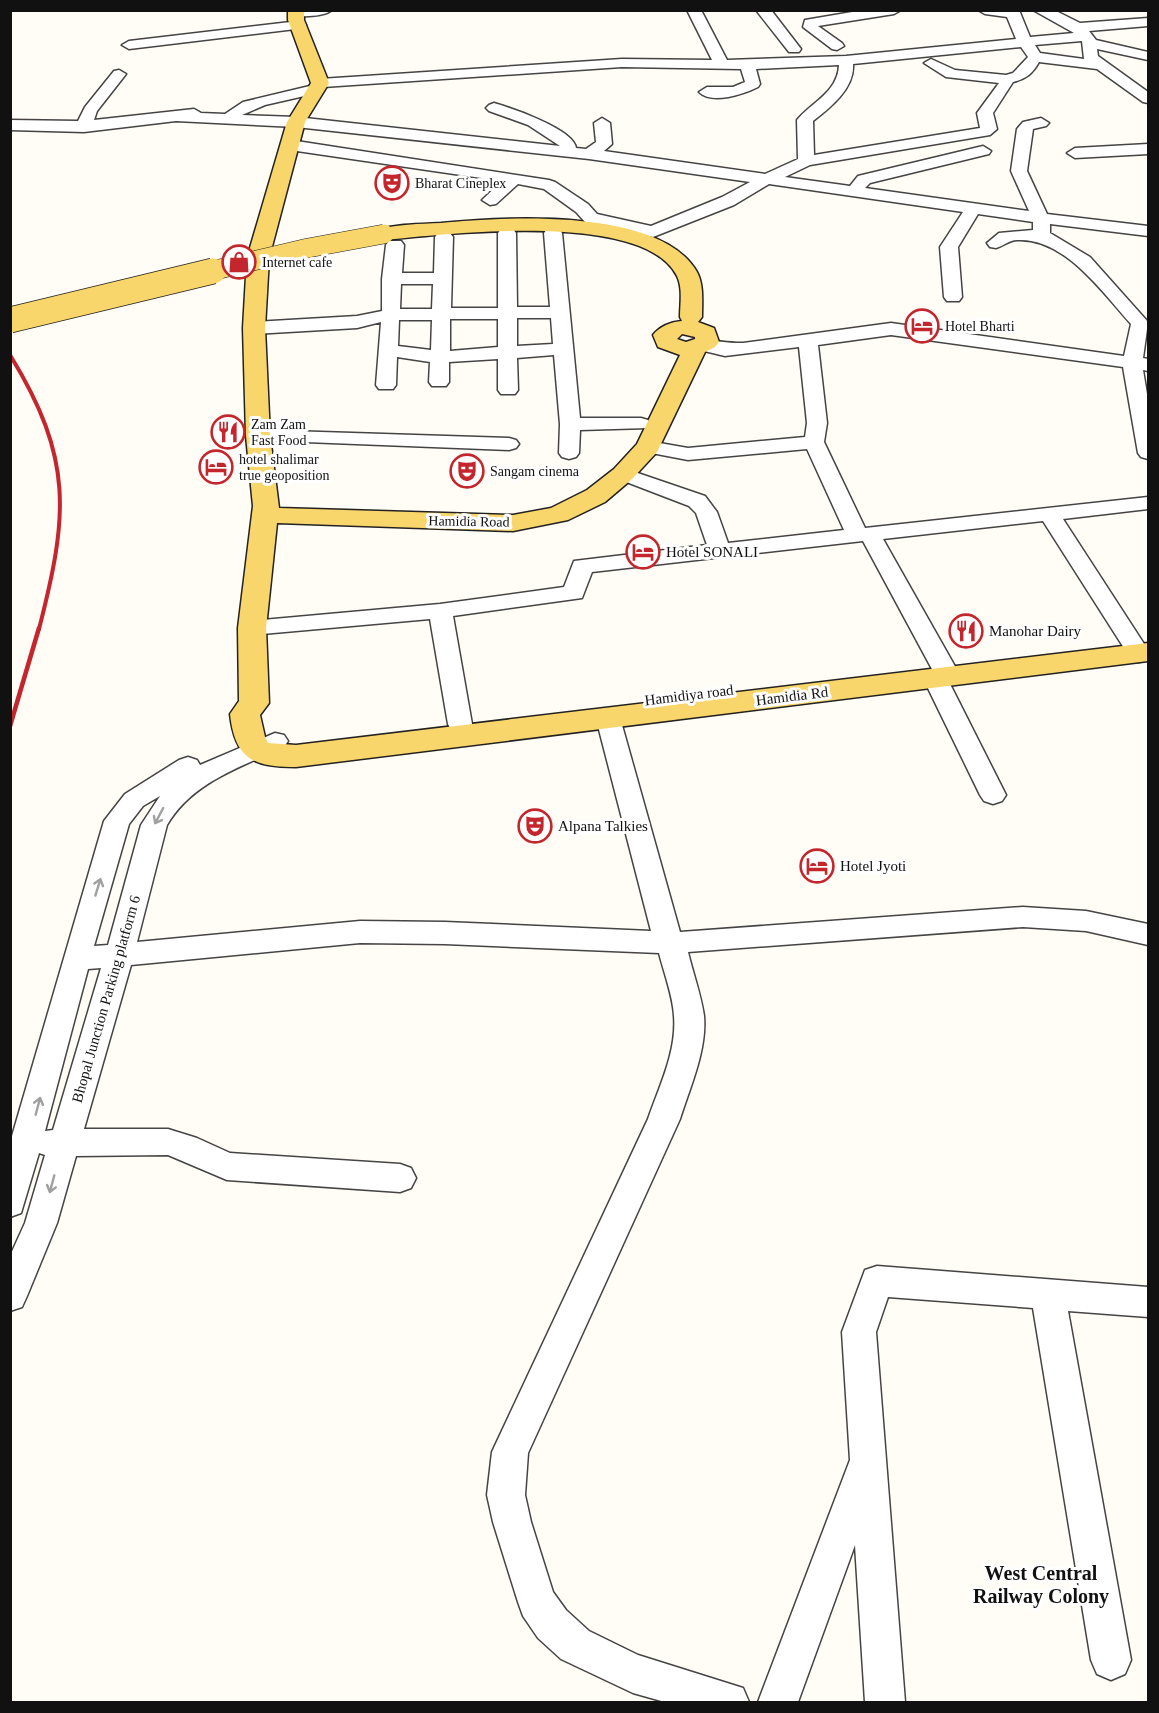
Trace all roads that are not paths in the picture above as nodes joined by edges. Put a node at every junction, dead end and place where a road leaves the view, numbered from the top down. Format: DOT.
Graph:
graph roads {
  1 [pos="326,10"];
  2 [pos="694,10"];
  3 [pos="763,10"];
  4 [pos="894,10"];
  5 [pos="986,10"];
  6 [pos="1040,10"];
  7 [pos="1011,12"];
  8 [pos="1083,13"];
  9 [pos="297,16"];
  10 [pos="1061,17"];
  11 [pos="1149,22"];
  12 [pos="1023,36"];
  13 [pos="1084,36"];
  14 [pos="129,45"];
  15 [pos="848,48"];
  16 [pos="794,49"];
  17 [pos="771,51"];
  18 [pos="1149,56"];
  19 [pos="1035,57"];
  20 [pos="721,63"];
  21 [pos="931,63"];
  22 [pos="747,65"];
  23 [pos="1099,66"];
  24 [pos="119,74"];
  25 [pos="1006,79"];
  26 [pos="707,92"];
  27 [pos="1149,99"];
  28 [pos="310,100"];
  29 [pos="494,108"];
  30 [pos="234,114"];
  31 [pos="405,118"];
  32 [pos="602,123"];
  33 [pos="1041,123"];
  34 [pos="10,125"];
  35 [pos="84,127"];
  36 [pos="391,134"];
  37 [pos="290,145"];
  38 [pos="1149,149"];
  39 [pos="983,151"];
  40 [pos="569,152"];
  41 [pos="1075,153"];
  42 [pos="589,154"];
  43 [pos="807,161"];
  44 [pos="515,178"];
  45 [pos="769,178"];
  46 [pos="855,190"];
  47 [pos="490,200"];
  48 [pos="974,208"];
  49 [pos="1042,226"];
  50 [pos="1149,231"];
  51 [pos="507,233"];
  52 [pos="554,233"];
  53 [pos="444,237"];
  54 [pos="389,239"];
  55 [pos="996,243"];
  56 [pos="442,278"];
  57 [pos="392,279"];
  58 [pos="953,297"];
  59 [pos="561,312"];
  60 [pos="509,313"];
  61 [pos="441,314"];
  62 [pos="389,315"];
  63 [pos="10,320"];
  64 [pos="254,328"];
  65 [pos="1143,329"];
  66 [pos="690,336"];
  67 [pos="808,342"];
  68 [pos="564,349"];
  69 [pos="387,350"];
  70 [pos="509,352"];
  71 [pos="439,357"];
  72 [pos="1140,364"];
  73 [pos="439,382"];
  74 [pos="386,385"];
  75 [pos="508,390"];
  76 [pos="570,424"];
  77 [pos="645,435"];
  78 [pos="258,436"];
  79 [pos="814,442"];
  80 [pos="509,444"];
  81 [pos="569,453"];
  82 [pos="1149,453"];
  83 [pos="623,474"];
  84 [pos="1149,504"];
  85 [pos="265,511"];
  86 [pos="518,515"];
  87 [pos="1050,515"];
  88 [pos="864,536"];
  89 [pos="720,552"];
  90 [pos="440,611"];
  91 [pos="252,628"];
  92 [pos="1142,647"];
  93 [pos="942,673"];
  94 [pos="605,711"];
  95 [pos="460,724"];
  96 [pos="260,732"];
  97 [pos="993,795"];
  98 [pos="1149,918"];
  99 [pos="1149,934"];
  100 [pos="669,938"];
  101 [pos="122,947"];
  102 [pos="79,951"];
  103 [pos="28,1143"];
  104 [pos="63,1143"];
  105 [pos="400,1178"];
  106 [pos="10,1203"];
  107 [pos="1048,1294"];
  108 [pos="10,1296"];
  109 [pos="1148,1304"];
  110 [pos="867,1461"];
  111 [pos="1112,1660"];
  112 [pos="729,1702"];
  113 [pos="778,1702"];
  114 [pos="885,1702"];
  1 -- 9 [label="street"];
  2 -- 20 [label="street"];
  3 -- 16 [label="street"];
  4 -- 15 [label="street"];
  5 -- 7 [label="street"];
  6 -- 10 [label="street"];
  7 -- 12 [label="street"];
  8 -- 10 [label="street"];
  9 -- 14 [label="street"];
  9 -- 28 [label="main road"];
  10 -- 13 [label="street"];
  11 -- 13 [label="street"];
  12 -- 13 [label="street"];
  12 -- 15 [label="street"];
  12 -- 15 [label="street"];
  12 -- 19 [label="street"];
  13 -- 18 [label="street"];
  13 -- 23 [label="street"];
  15 -- 16 [label="street"];
  15 -- 22 [label="street"];
  15 -- 43 [label="street"];
  16 -- 17 [label="street"];
  19 -- 23 [label="street"];
  19 -- 25 [label="street"];
  20 -- 22 [label="street"];
  20 -- 28 [label="street"];
  21 -- 25 [label="street"];
  22 -- 26 [label="street"];
  23 -- 27 [label="street"];
  24 -- 35 [label="street"];
  25 -- 43 [label="street"];
  28 -- 30 [label="street"];
  28 -- 30 [label="street"];
  28 -- 36 [label="street"];
  28 -- 37 [label="main road"];
  29 -- 40 [label="street"];
  30 -- 35 [label="street"];
  31 -- 36 [label="street"];
  32 -- 42 [label="street"];
  33 -- 49 [label="street"];
  34 -- 35 [label="street"];
  36 -- 40 [label="street"];
  37 -- 44 [label="street"];
  37 -- 64 [label="main road"];
  38 -- 41 [label="street"];
  39 -- 46 [label="street"];
  40 -- 42 [label="street"];
  42 -- 45 [label="street"];
  43 -- 45 [label="street"];
  44 -- 45 [label="street"];
  44 -- 47 [label="street"];
  45 -- 46 [label="street"];
  46 -- 48 [label="street"];
  48 -- 49 [label="street"];
  48 -- 58 [label="street"];
  49 -- 50 [label="street"];
  49 -- 55 [label="street"];
  49 -- 65 [label="street"];
  51 -- 60 [label="street"];
  52 -- 59 [label="street"];
  53 -- 56 [label="street"];
  54 -- 57 [label="street"];
  54 -- 63 [label="main road, Hamidia Road, bridge"];
  54 -- 66 [label="main road, Hamidia Road"];
  56 -- 57 [label="street"];
  56 -- 61 [label="street"];
  57 -- 62 [label="street"];
  59 -- 60 [label="street"];
  59 -- 68 [label="street"];
  60 -- 61 [label="street"];
  60 -- 70 [label="street"];
  61 -- 62 [label="street"];
  61 -- 71 [label="street"];
  62 -- 64 [label="street"];
  62 -- 69 [label="street"];
  64 -- 78 [label="main road"];
  65 -- 72 [label="street"];
  66 -- 67 [label="street"];
  66 -- 77 [label="main road, Hamidia Road"];
  67 -- 72 [label="street"];
  67 -- 79 [label="street"];
  68 -- 70 [label="street"];
  68 -- 76 [label="street"];
  69 -- 71 [label="street"];
  69 -- 74 [label="street"];
  70 -- 71 [label="street"];
  70 -- 75 [label="street"];
  71 -- 73 [label="street"];
  72 -- 82 [label="street"];
  76 -- 77 [label="street"];
  76 -- 81 [label="street"];
  77 -- 79 [label="street"];
  77 -- 83 [label="main road, Hamidia Road"];
  77 -- 86 [label="main road, Hamidia Road"];
  78 -- 80 [label="street"];
  78 -- 85 [label="main road"];
  79 -- 88 [label="street"];
  83 -- 86 [label="main road, Hamidia Road"];
  83 -- 89 [label="street"];
  84 -- 87 [label="street"];
  85 -- 86 [label="main road, Hamidia Road"];
  85 -- 91 [label="main road"];
  87 -- 88 [label="street"];
  87 -- 92 [label="street"];
  88 -- 89 [label="street"];
  88 -- 93 [label="street"];
  89 -- 90 [label="street"];
  90 -- 91 [label="street"];
  90 -- 95 [label="street"];
  91 -- 96 [label="main road"];
  92 -- 93 [label="main road, Hamidia Rd"];
  93 -- 94 [label="main road, Hamidia Rd"];
  93 -- 97 [label="street"];
  94 -- 95 [label="main road"];
  94 -- 96 [label="main road, Hamidia Rd"];
  94 -- 100 [label="street"];
  95 -- 96 [label="main road"];
  96 -- 101 [label="street, Bhopal Junction Parking platform 6, one-way"];
  102 -- 96 [label="street, one-way"];
  98 -- 100 [label="street"];
  99 -- 100 [label="street"];
  100 -- 101 [label="street"];
  100 -- 112 [label="street"];
  101 -- 102 [label="street"];
  101 -- 104 [label="street, Bhopal Junction Parking platform 6"];
  103 -- 102 [label="street, one-way"];
  103 -- 104 [label="street"];
  103 -- 106 [label="street"];
  104 -- 105 [label="street"];
  104 -- 108 [label="street, Bhopal Junction Parking platform 6, one-way"];
  107 -- 109 [label="street"];
  107 -- 110 [label="street"];
  107 -- 111 [label="street"];
  110 -- 113 [label="street"];
  110 -- 114 [label="street"];
}
